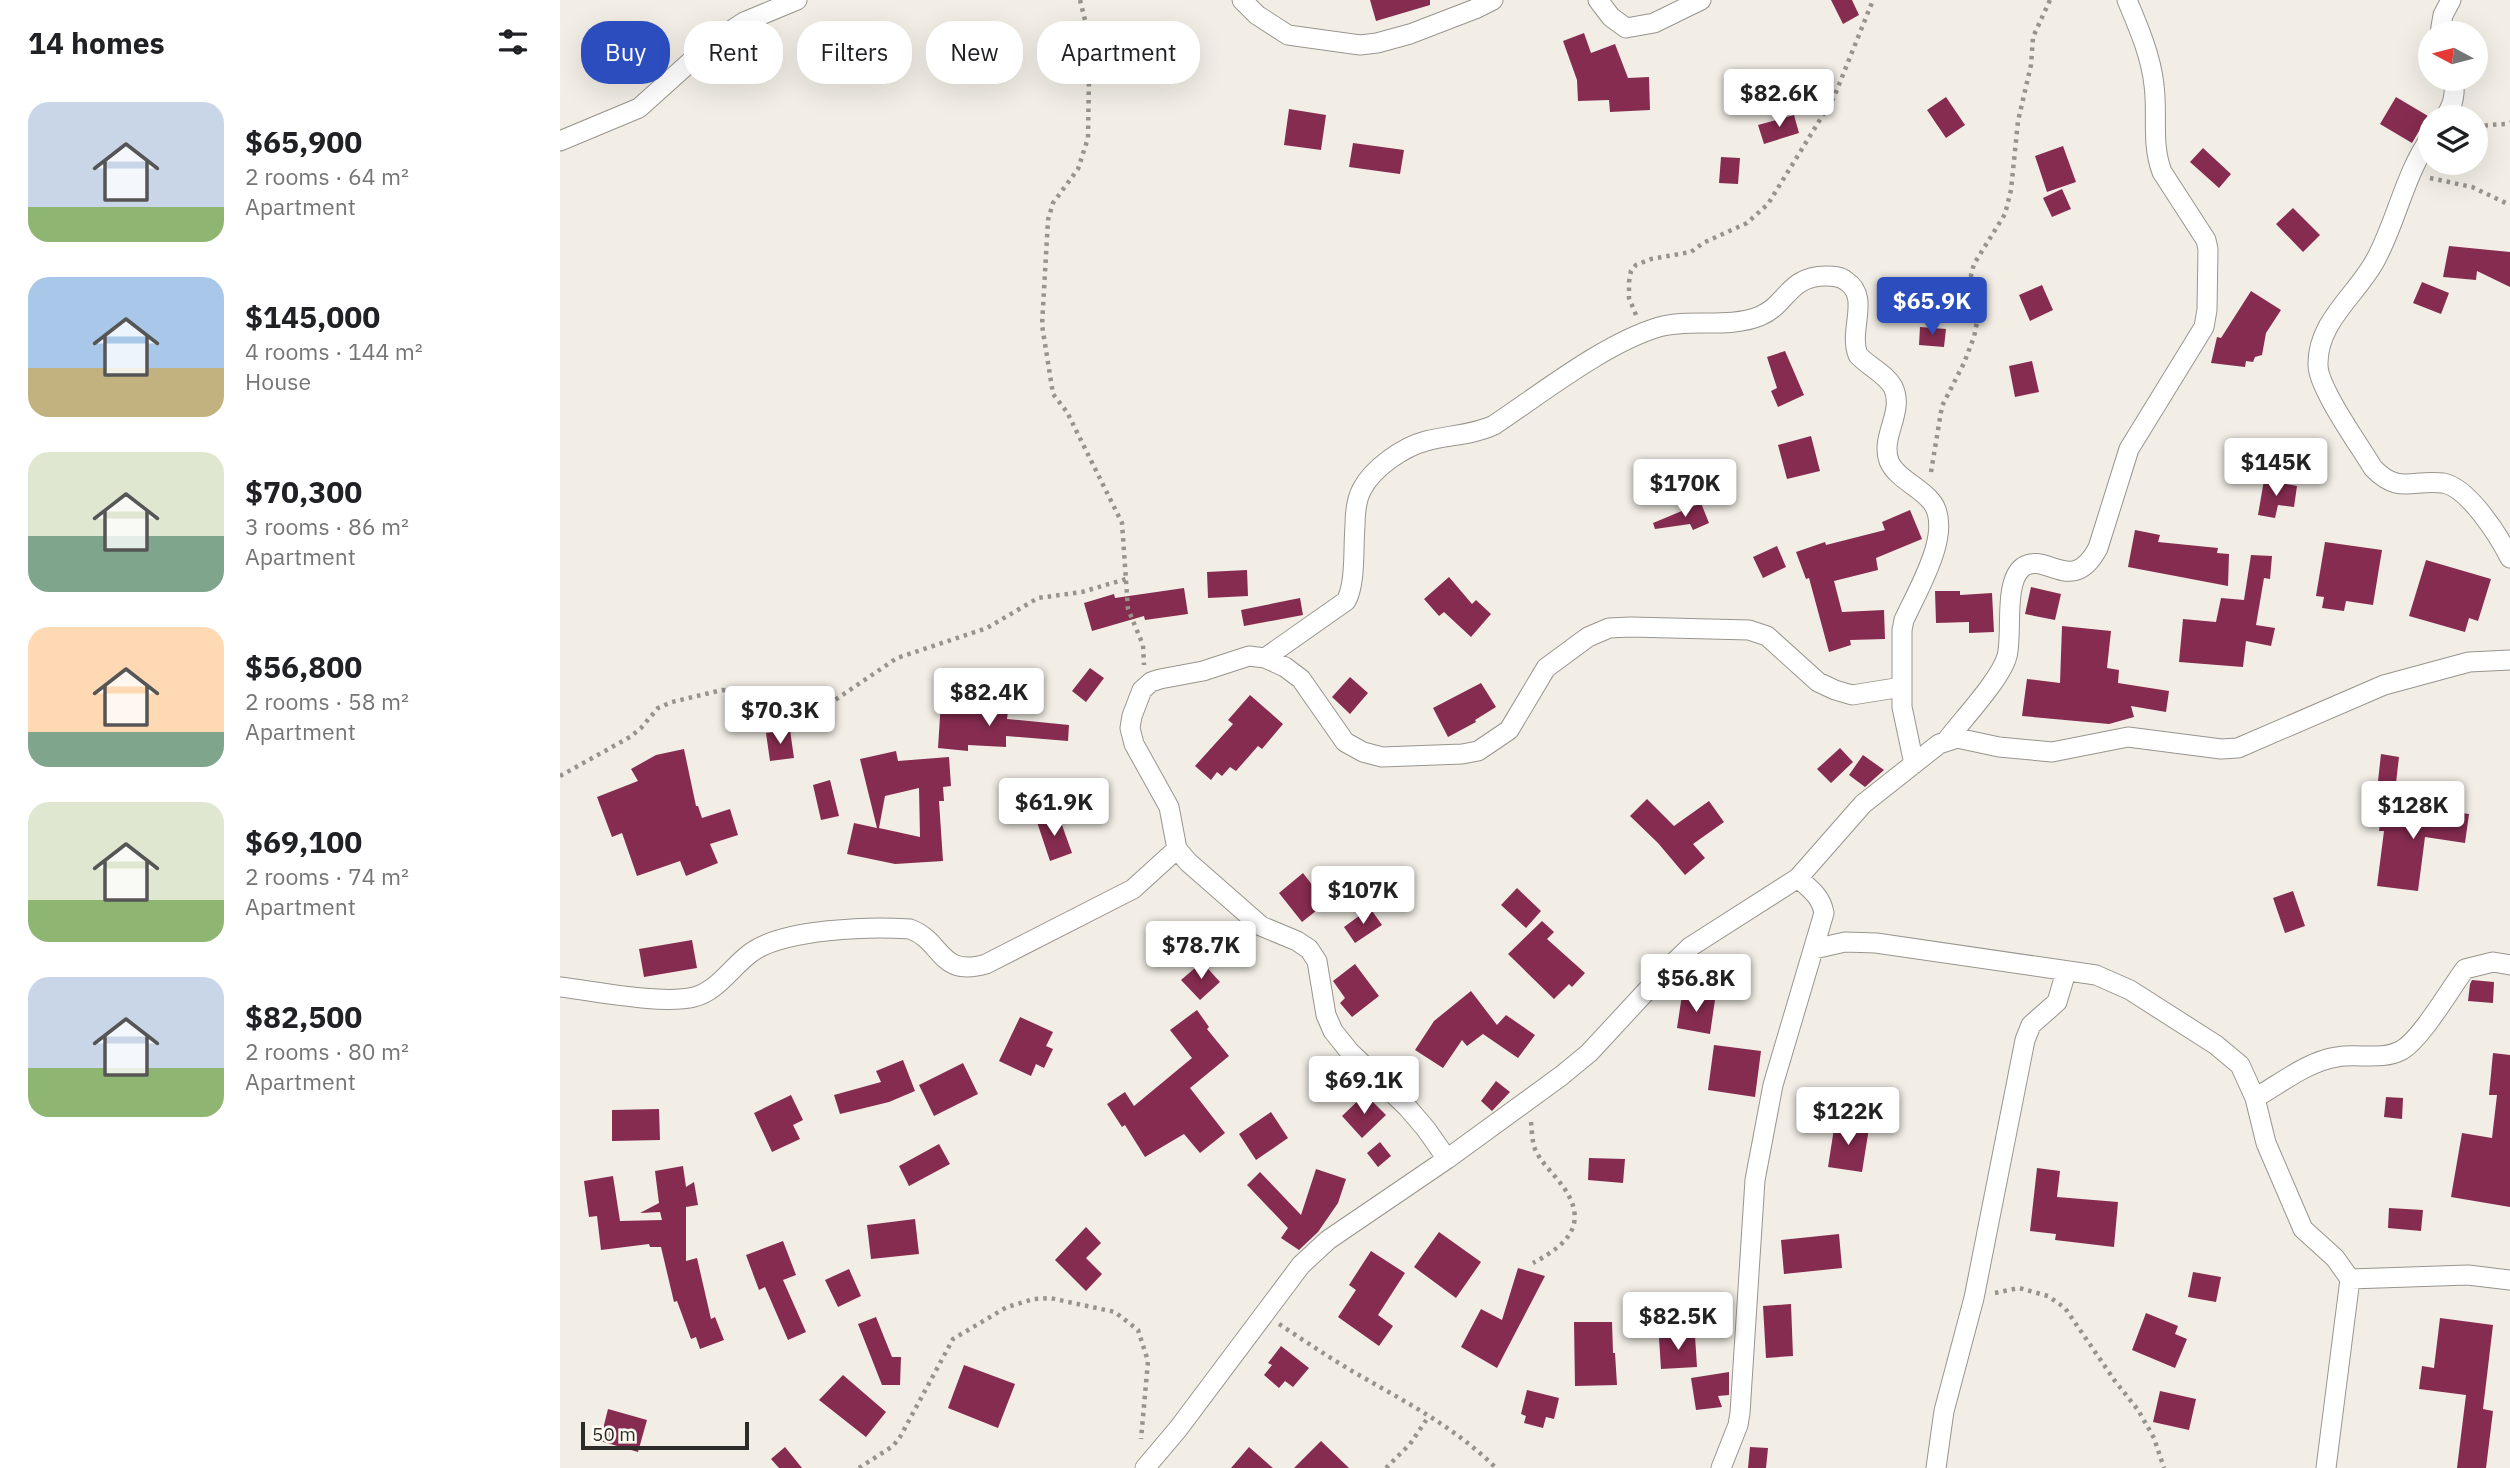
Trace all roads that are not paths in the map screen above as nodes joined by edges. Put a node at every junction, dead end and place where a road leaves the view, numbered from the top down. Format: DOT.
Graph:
graph roads {
  1 [pos="797,0"];
  2 [pos="1242,0"];
  3 [pos="1493,0"];
  4 [pos="1598,0"];
  5 [pos="1701,0"];
  6 [pos="2127,0"];
  7 [pos="2451,0"];
  8 [pos="2442,21"];
  9 [pos="560,141"];
  10 [pos="2418,163"];
  11 [pos="2510,558"];
  12 [pos="1265,658"];
  13 [pos="2510,660"];
  14 [pos="1902,687"];
  15 [pos="1947,740"];
  16 [pos="1914,764"];
  17 [pos="1177,849"];
  18 [pos="1798,878"];
  19 [pos="1814,948"];
  20 [pos="2510,965"];
  21 [pos="2066,972"];
  22 [pos="560,987"];
  23 [pos="2255,1098"];
  24 [pos="1447,1159"];
  25 [pos="2350,1279"];
  26 [pos="2510,1280"];
  27 [pos="1145,1468"];
  28 [pos="1720,1468"];
  29 [pos="1936,1468"];
  30 [pos="2326,1468"];
  1 -- 9 [label="street"];
  2 -- 3 [label="street"];
  4 -- 5 [label="street"];
  6 -- 15 [label="street"];
  7 -- 8 [label="street"];
  10 -- 11 [label="street"];
  12 -- 14 [label="street"];
  12 -- 14 [label="street"];
  12 -- 17 [label="street"];
  13 -- 15 [label="street"];
  14 -- 16 [label="street"];
  15 -- 16 [label="street"];
  16 -- 18 [label="street"];
  17 -- 22 [label="street"];
  17 -- 24 [label="street"];
  18 -- 19 [label="street"];
  18 -- 24 [label="street"];
  19 -- 21 [label="street"];
  19 -- 28 [label="street"];
  20 -- 23 [label="street"];
  21 -- 23 [label="street"];
  21 -- 29 [label="street"];
  23 -- 25 [label="street"];
  24 -- 27 [label="street"];
  25 -- 26 [label="street"];
  25 -- 30 [label="street"];
}
